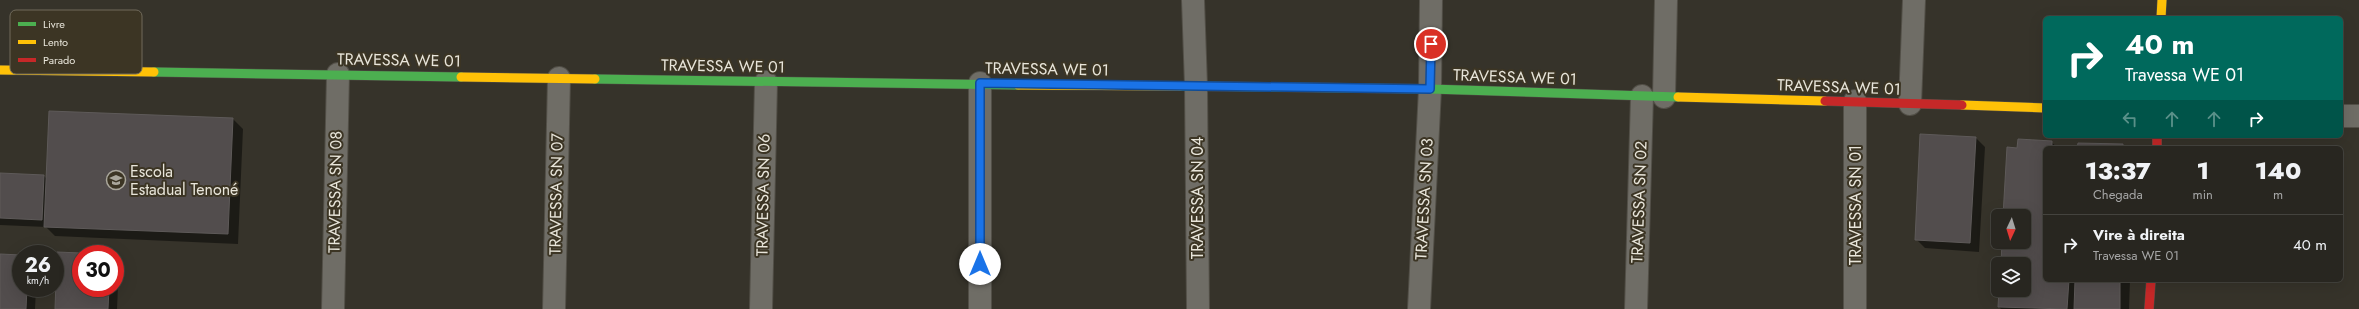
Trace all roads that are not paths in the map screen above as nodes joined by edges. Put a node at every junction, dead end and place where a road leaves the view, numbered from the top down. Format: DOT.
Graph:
graph roads {
  1 [pos="1193,0"];
  2 [pos="1431,0"];
  3 [pos="1666,0"];
  4 [pos="1914,0"];
  5 [pos="2162,0"];
  6 [pos="2161,16"];
  7 [pos="0,70"];
  8 [pos="10,70"];
  9 [pos="142,72"];
  10 [pos="338,74"];
  11 [pos="559,78"];
  12 [pos="766,82"];
  13 [pos="980,83"];
  14 [pos="1196,86"];
  15 [pos="1430,89"];
  16 [pos="1642,96"];
  17 [pos="1664,97"];
  18 [pos="1855,101"];
  19 [pos="1910,104"];
  20 [pos="2043,108"];
  21 [pos="2343,116"];
  22 [pos="2359,116"];
  23 [pos="2151,282"];
  24 [pos="332,309"];
  25 [pos="554,309"];
  26 [pos="761,309"];
  27 [pos="980,309"];
  28 [pos="1198,309"];
  29 [pos="1419,309"];
  30 [pos="1636,309"];
  31 [pos="1855,309"];
  32 [pos="2149,309"];
  1 -- 14 [label="street, TRAVESSA SN 04"];
  2 -- 15 [label="street, TRAVESSA SN 03"];
  3 -- 17 [label="street"];
  4 -- 19 [label="street"];
  5 -- 6 [label="street"];
  7 -- 8 [label="street, TRAVESSA WE 01"];
  9 -- 10 [label="street, TRAVESSA WE 01"];
  10 -- 11 [label="street, TRAVESSA WE 01"];
  10 -- 24 [label="street, TRAVESSA SN 08"];
  11 -- 12 [label="street, TRAVESSA WE 01"];
  11 -- 25 [label="street, TRAVESSA SN 07"];
  12 -- 13 [label="street, TRAVESSA WE 01"];
  12 -- 26 [label="street, TRAVESSA SN 06"];
  13 -- 14 [label="street, TRAVESSA WE 01"];
  13 -- 27 [label="street"];
  14 -- 15 [label="street, TRAVESSA WE 01"];
  14 -- 28 [label="street, TRAVESSA SN 04"];
  15 -- 16 [label="street, TRAVESSA WE 01"];
  15 -- 29 [label="street, TRAVESSA SN 03"];
  16 -- 17 [label="street, TRAVESSA WE 01"];
  16 -- 30 [label="street, TRAVESSA SN 02"];
  17 -- 18 [label="street, TRAVESSA WE 01"];
  18 -- 19 [label="street, TRAVESSA WE 01"];
  18 -- 31 [label="street, TRAVESSA SN 01"];
  19 -- 20 [label="street, TRAVESSA WE 01"];
  21 -- 22 [label="street"];
  23 -- 32 [label="street"];
}
